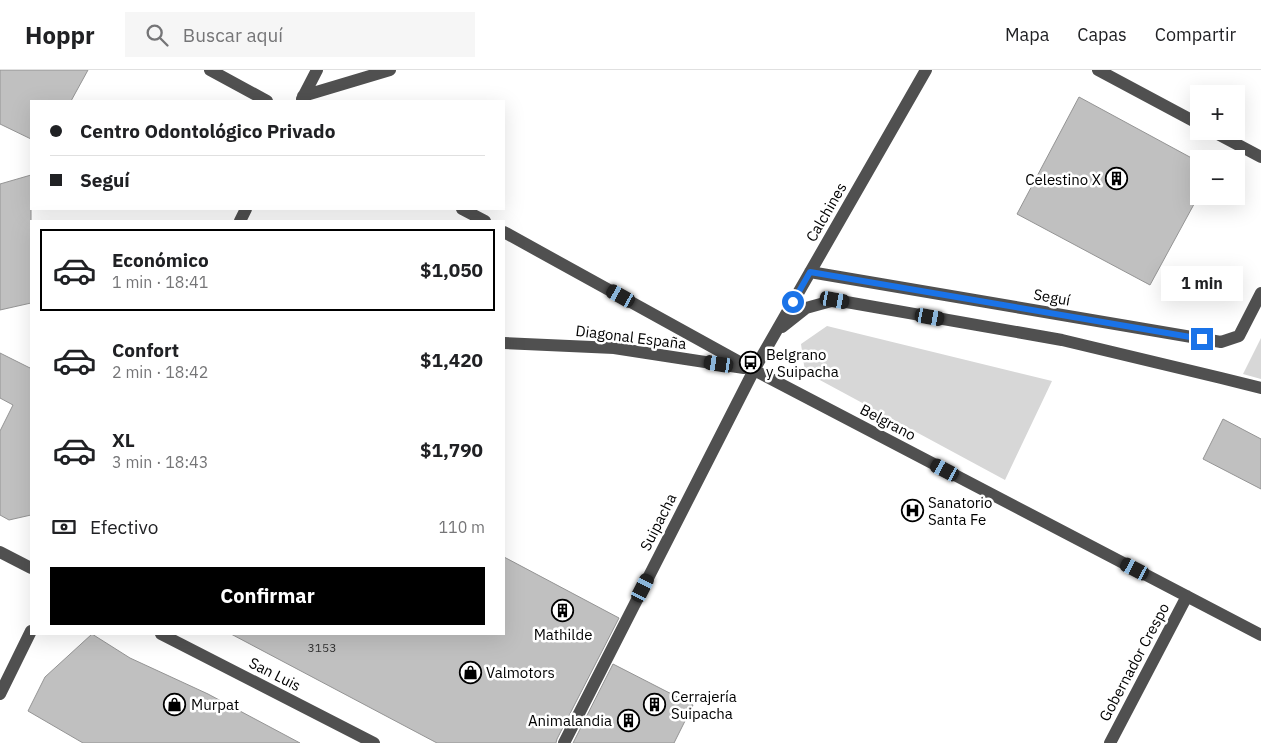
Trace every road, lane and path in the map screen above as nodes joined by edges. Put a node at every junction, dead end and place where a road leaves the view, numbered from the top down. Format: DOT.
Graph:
graph roads {
  1 [pos="210,70"];
  2 [pos="317,70"];
  3 [pos="390,70"];
  4 [pos="926,70"];
  5 [pos="1098,70"];
  6 [pos="302,99"];
  7 [pos="265,100"];
  8 [pos="1190,119"];
  9 [pos="1229,140"];
  10 [pos="1261,157"];
  11 [pos="464,210"];
  12 [pos="483,220"];
  13 [pos="505,233"];
  14 [pos="810,272"];
  15 [pos="1261,293"];
  16 [pos="776,332"];
  17 [pos="505,343"];
  18 [pos="754,370"];
  19 [pos="1261,388"];
  20 [pos="0,552"];
  21 [pos="30,567"];
  22 [pos="1187,596"];
  23 [pos="30,634"];
  24 [pos="163,635"];
  25 [pos="1261,635"];
  26 [pos="0,694"];
  27 [pos="374,743"];
  28 [pos="564,743"];
  29 [pos="1110,743"];
  1 -- 7 [label="street"];
  2 -- 6 [label="street"];
  3 -- 6 [label="street"];
  4 -- 14 [label="street, Calchines"];
  5 -- 8 [label="street"];
  9 -- 10 [label="street"];
  11 -- 12 [label="street"];
  13 -- 18 [label="street, Belgrano"];
  14 -- 15 [label="street, Seguí"];
  14 -- 16 [label="street, Calchines"];
  16 -- 18 [label="street, Calchines"];
  16 -- 19 [label="street"];
  17 -- 18 [label="street, Diagonal España"];
  18 -- 22 [label="street, Belgrano"];
  18 -- 28 [label="street, Suipacha"];
  20 -- 21 [label="street"];
  22 -- 25 [label="street, Belgrano"];
  22 -- 29 [label="street, Gobernador Crespo"];
  23 -- 26 [label="street"];
  24 -- 27 [label="street, San Luis"];
}
